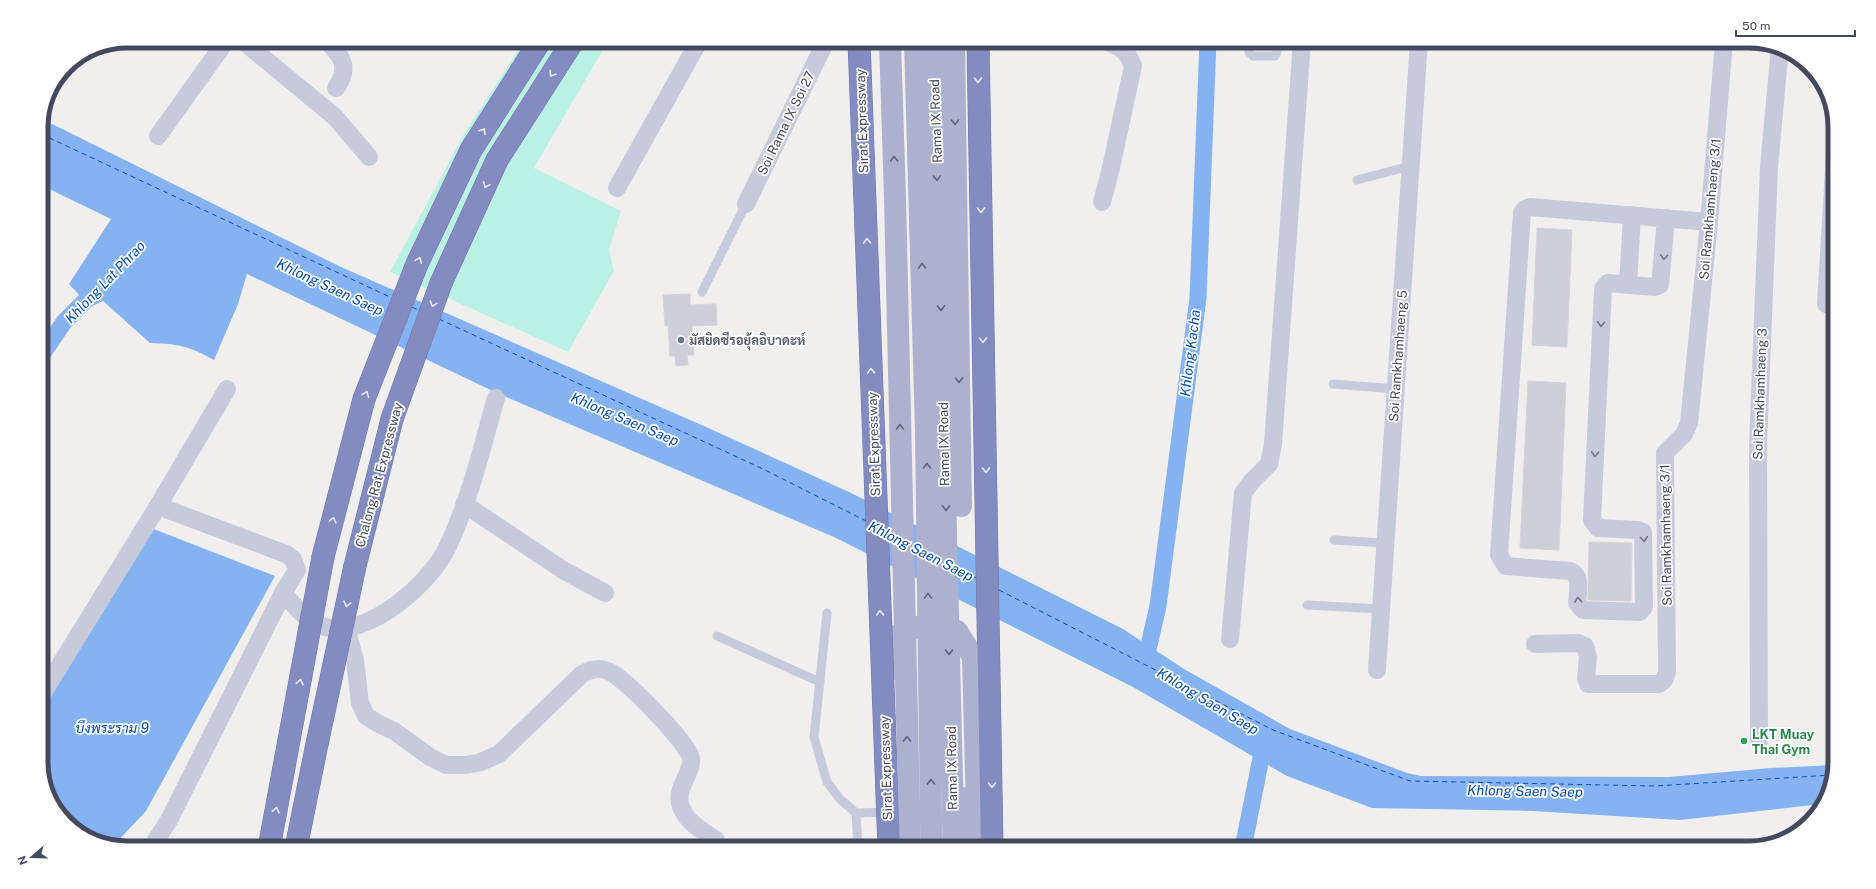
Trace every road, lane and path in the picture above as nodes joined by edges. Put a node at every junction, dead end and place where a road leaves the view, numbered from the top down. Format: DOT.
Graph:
graph roads {
  1 [pos="221,48"];
  2 [pos="251,48"];
  3 [pos="333,48"];
  4 [pos="536,48"];
  5 [pos="569,48"];
  6 [pos="695,48"];
  7 [pos="823,48"];
  8 [pos="859,48"];
  9 [pos="890,48"];
  10 [pos="915,48"];
  11 [pos="934,48"];
  12 [pos="954,48"];
  13 [pos="978,48"];
  14 [pos="1120,48"];
  15 [pos="1249,48"];
  16 [pos="1277,48"];
  17 [pos="1302,48"];
  18 [pos="1418,48"];
  19 [pos="1723,48"];
  20 [pos="1779,54"];
  21 [pos="336,88"];
  22 [pos="158,136"];
  23 [pos="369,157"];
  24 [pos="1410,166"];
  25 [pos="1357,180"];
  26 [pos="617,188"];
  27 [pos="1102,202"];
  28 [pos="746,204"];
  29 [pos="1632,215"];
  30 [pos="1666,218"];
  31 [pos="1709,222"];
  32 [pos="1828,270"];
  33 [pos="1628,285"];
  34 [pos="702,292"];
  35 [pos="1826,304"];
  36 [pos="1333,384"];
  37 [pos="227,389"];
  38 [pos="1396,389"];
  39 [pos="496,398"];
  40 [pos="464,504"];
  41 [pos="158,506"];
  42 [pos="1334,540"];
  43 [pos="1385,543"];
  44 [pos="606,593"];
  45 [pos="283,594"];
  46 [pos="1307,605"];
  47 [pos="1381,609"];
  48 [pos="827,613"];
  49 [pos="346,627"];
  50 [pos="717,636"];
  51 [pos="1230,639"];
  52 [pos="1535,644"];
  53 [pos="1377,670"];
  54 [pos="820,682"];
  55 [pos="48,685"];
  56 [pos="1759,741"];
  57 [pos="889,812"];
  58 [pos="856,813"];
  59 [pos="716,840"];
  60 [pos="156,841"];
  61 [pos="269,841"];
  62 [pos="297,841"];
  63 [pos="858,841"];
  64 [pos="890,841"];
  65 [pos="890,841"];
  66 [pos="910,841"];
  67 [pos="932,841"];
  68 [pos="954,841"];
  69 [pos="967,841"];
  70 [pos="978,841"];
  71 [pos="992,841"];
  1 -- 22 [label="street"];
  2 -- 23 [label="street"];
  3 -- 21 [label="street"];
  61 -- 4 [label="highway, one-way, bridge"];
  5 -- 62 [label="highway, Chalong Rat Expressway, one-way, bridge"];
  6 -- 26 [label="street"];
  7 -- 28 [label="street, Soi Rama IX Soi 27"];
  64 -- 8 [label="highway, Sirat Expressway, one-way, bridge"];
  66 -- 9 [label="main road, one-way, bridge"];
  67 -- 10 [label="main road, Rama IX Road, one-way, bridge"];
  11 -- 68 [label="main road, Rama IX Road, one-way, bridge"];
  12 -- 69 [label="main road, Rama IX Road, one-way, bridge"];
  13 -- 71 [label="highway, one-way"];
  14 -- 27 [label="street"];
  15 -- 16 [label="lane"];
  17 -- 51 [label="street"];
  18 -- 24 [label="street, Soi Ramkhamhaeng 5"];
  19 -- 31 [label="street, Soi Ramkhamhaeng 3/1"];
  20 -- 56 [label="street, Soi Ramkhamhaeng 3"];
  24 -- 25 [label="lane"];
  24 -- 38 [label="street, Soi Ramkhamhaeng 5"];
  28 -- 34 [label="lane"];
  29 -- 30 [label="street"];
  29 -- 33 [label="street"];
  33 -- 29 [label="street, one-way"];
  30 -- 31 [label="street"];
  30 -- 33 [label="street, one-way"];
  31 -- 52 [label="street, Soi Ramkhamhaeng 3/1"];
  32 -- 35 [label="street"];
  36 -- 38 [label="lane"];
  37 -- 41 [label="street"];
  38 -- 43 [label="street, Soi Ramkhamhaeng 5"];
  39 -- 40 [label="street"];
  40 -- 44 [label="street"];
  40 -- 49 [label="street"];
  41 -- 45 [label="street"];
  41 -- 55 [label="street"];
  42 -- 43 [label="lane"];
  43 -- 47 [label="street, Soi Ramkhamhaeng 5"];
  45 -- 49 [label="street"];
  45 -- 60 [label="street"];
  46 -- 47 [label="lane"];
  47 -- 53 [label="street, Soi Ramkhamhaeng 5"];
  48 -- 54 [label="lane"];
  49 -- 59 [label="street"];
  50 -- 54 [label="lane"];
  54 -- 58 [label="lane"];
  57 -- 58 [label="lane"];
  57 -- 65 [label="main road"];
  57 -- 70 [label="main road"];
  58 -- 63 [label="lane"];
}
